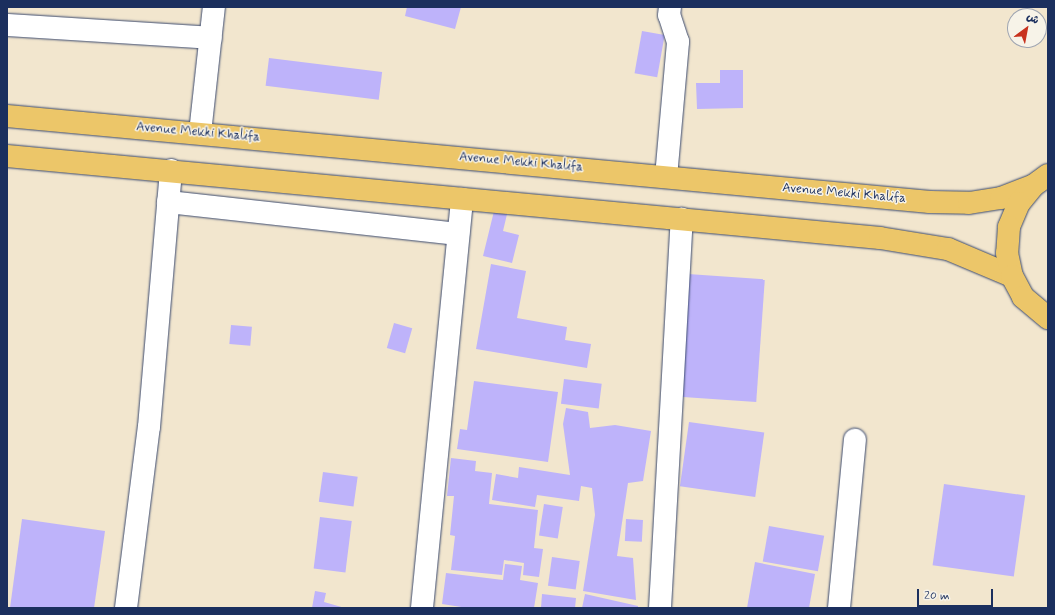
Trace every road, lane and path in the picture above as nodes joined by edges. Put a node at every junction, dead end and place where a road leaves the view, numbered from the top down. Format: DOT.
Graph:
graph roads {
  1 [pos="214,7"];
  2 [pos="670,7"];
  3 [pos="7,25"];
  4 [pos="211,38"];
  5 [pos="7,116"];
  6 [pos="200,133"];
  7 [pos="7,156"];
  8 [pos="171,170"];
  9 [pos="666,177"];
  10 [pos="1040,181"];
  11 [pos="462,199"];
  12 [pos="168,202"];
  13 [pos="682,219"];
  14 [pos="458,234"];
  15 [pos="1012,276"];
  16 [pos="1045,320"];
  17 [pos="855,440"];
  18 [pos="126,608"];
  19 [pos="422,608"];
  20 [pos="660,608"];
  21 [pos="839,608"];
  1 -- 4 [label="street"];
  2 -- 9 [label="street"];
  3 -- 4 [label="street"];
  4 -- 6 [label="street"];
  5 -- 6 [label="main road, Avenue Mekki Khalifa"];
  6 -- 9 [label="main road, Avenue Mekki Khalifa"];
  7 -- 8 [label="main road"];
  8 -- 11 [label="main road"];
  8 -- 12 [label="street"];
  9 -- 10 [label="main road, Avenue Mekki Khalifa"];
  10 -- 15 [label="main road"];
  11 -- 13 [label="main road"];
  11 -- 14 [label="street"];
  12 -- 14 [label="street"];
  12 -- 18 [label="street"];
  13 -- 15 [label="main road"];
  13 -- 20 [label="street"];
  14 -- 19 [label="street"];
  15 -- 16 [label="main road"];
  17 -- 21 [label="street"];
}
